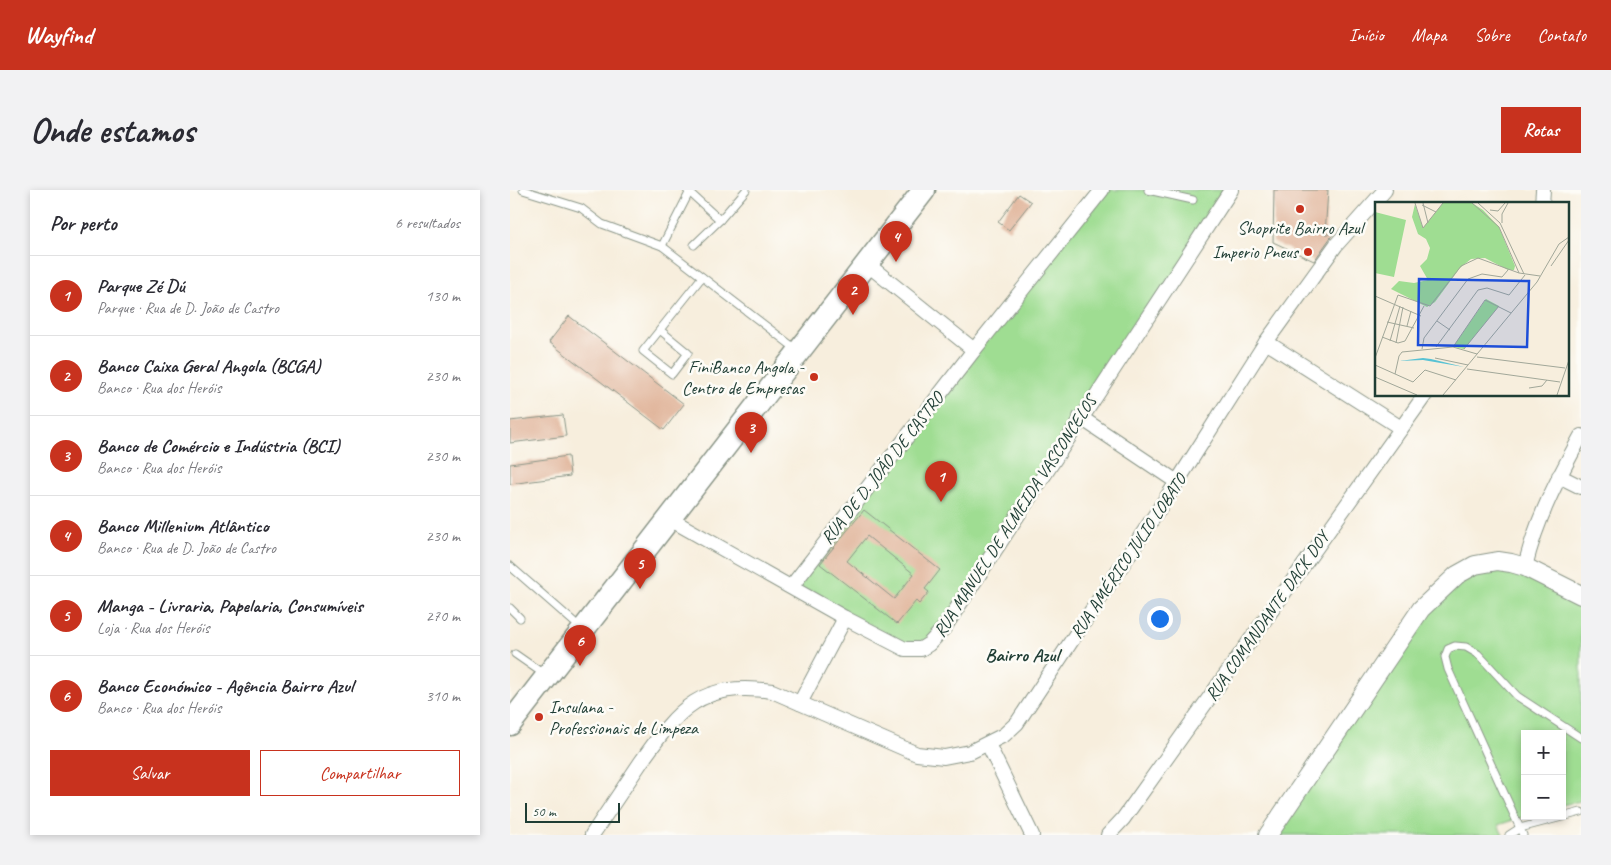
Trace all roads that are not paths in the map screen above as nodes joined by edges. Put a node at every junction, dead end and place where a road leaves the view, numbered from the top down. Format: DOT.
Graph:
graph roads {
  1 [pos="522,190"];
  2 [pos="746,190"];
  3 [pos="914,190"];
  4 [pos="924,190"];
  5 [pos="1102,190"];
  6 [pos="1148,190"];
  7 [pos="1231,190"];
  8 [pos="688,191"];
  9 [pos="1378,192"];
  10 [pos="1193,200"];
  11 [pos="720,220"];
  12 [pos="694,245"];
  13 [pos="662,246"];
  14 [pos="867,264"];
  15 [pos="702,277"];
  16 [pos="660,330"];
  17 [pos="1266,342"];
  18 [pos="792,346"];
  19 [pos="974,350"];
  20 [pos="1424,396"];
  21 [pos="1080,417"];
  22 [pos="1401,428"];
  23 [pos="1581,436"];
  24 [pos="1559,476"];
  25 [pos="1177,482"];
  26 [pos="1581,486"];
  27 [pos="668,518"];
  28 [pos="510,566"];
  29 [pos="1525,566"];
  30 [pos="791,587"];
  31 [pos="1581,595"];
  32 [pos="510,608"];
  33 [pos="520,618"];
  34 [pos="845,618"];
  35 [pos="574,622"];
  36 [pos="515,654"];
  37 [pos="538,670"];
  38 [pos="800,703"];
  39 [pos="510,705"];
  40 [pos="510,724"];
  41 [pos="1581,738"];
  42 [pos="988,744"];
  43 [pos="1581,812"];
  44 [pos="1521,832"];
  45 [pos="592,835"];
  46 [pos="1032,835"];
  47 [pos="1108,835"];
  48 [pos="1268,835"];
  49 [pos="1509,835"];
  1 -- 13 [label="lane"];
  2 -- 11 [label="lane"];
  3 -- 18 [label="main road"];
  4 -- 14 [label="main road"];
  5 -- 19 [label="street, RUA DE D. JOÃO DE CASTRO"];
  6 -- 10 [label="lane"];
  7 -- 21 [label="street, RUA MANUEL DE ALMEIDA VASCONCELOS"];
  8 -- 11 [label="lane"];
  8 -- 13 [label="lane"];
  9 -- 17 [label="street, RUA AMÉRICO JULIO LOBATO"];
  11 -- 12 [label="lane"];
  13 -- 15 [label="lane"];
  14 -- 19 [label="street"];
  14 -- 27 [label="main road"];
  15 -- 16 [label="lane"];
  15 -- 18 [label="lane"];
  16 -- 16 [label="lane"];
  17 -- 22 [label="street"];
  17 -- 25 [label="street, RUA AMÉRICO JULIO LOBATO"];
  18 -- 35 [label="main road"];
  19 -- 30 [label="street, RUA DE D. JOÃO DE CASTRO"];
  20 -- 22 [label="street, RUA COMANDANTE DACK DOY"];
  21 -- 25 [label="street"];
  21 -- 34 [label="street, RUA MANUEL DE ALMEIDA VASCONCELOS"];
  22 -- 47 [label="street, RUA COMANDANTE DACK DOY"];
  23 -- 24 [label="street"];
  24 -- 26 [label="street"];
  24 -- 29 [label="street"];
  25 -- 42 [label="street, RUA AMÉRICO JULIO LOBATO"];
  27 -- 30 [label="street, RUA MANUEL DE ALMEIDA VASCONCELOS"];
  27 -- 40 [label="main road"];
  28 -- 35 [label="lane"];
  29 -- 31 [label="street"];
  29 -- 48 [label="street"];
  30 -- 34 [label="street, RUA MANUEL DE ALMEIDA VASCONCELOS"];
  32 -- 33 [label="lane"];
  34 -- 38 [label="street"];
  35 -- 37 [label="main road"];
  36 -- 37 [label="lane"];
  37 -- 39 [label="main road"];
  38 -- 42 [label="street, RUA AMÉRICO JULIO LOBATO"];
  38 -- 45 [label="street, RUA AMÉRICO JULIO LOBATO"];
  41 -- 44 [label="lane"];
  42 -- 46 [label="street"];
  43 -- 44 [label="lane"];
  44 -- 49 [label="lane"];
}
